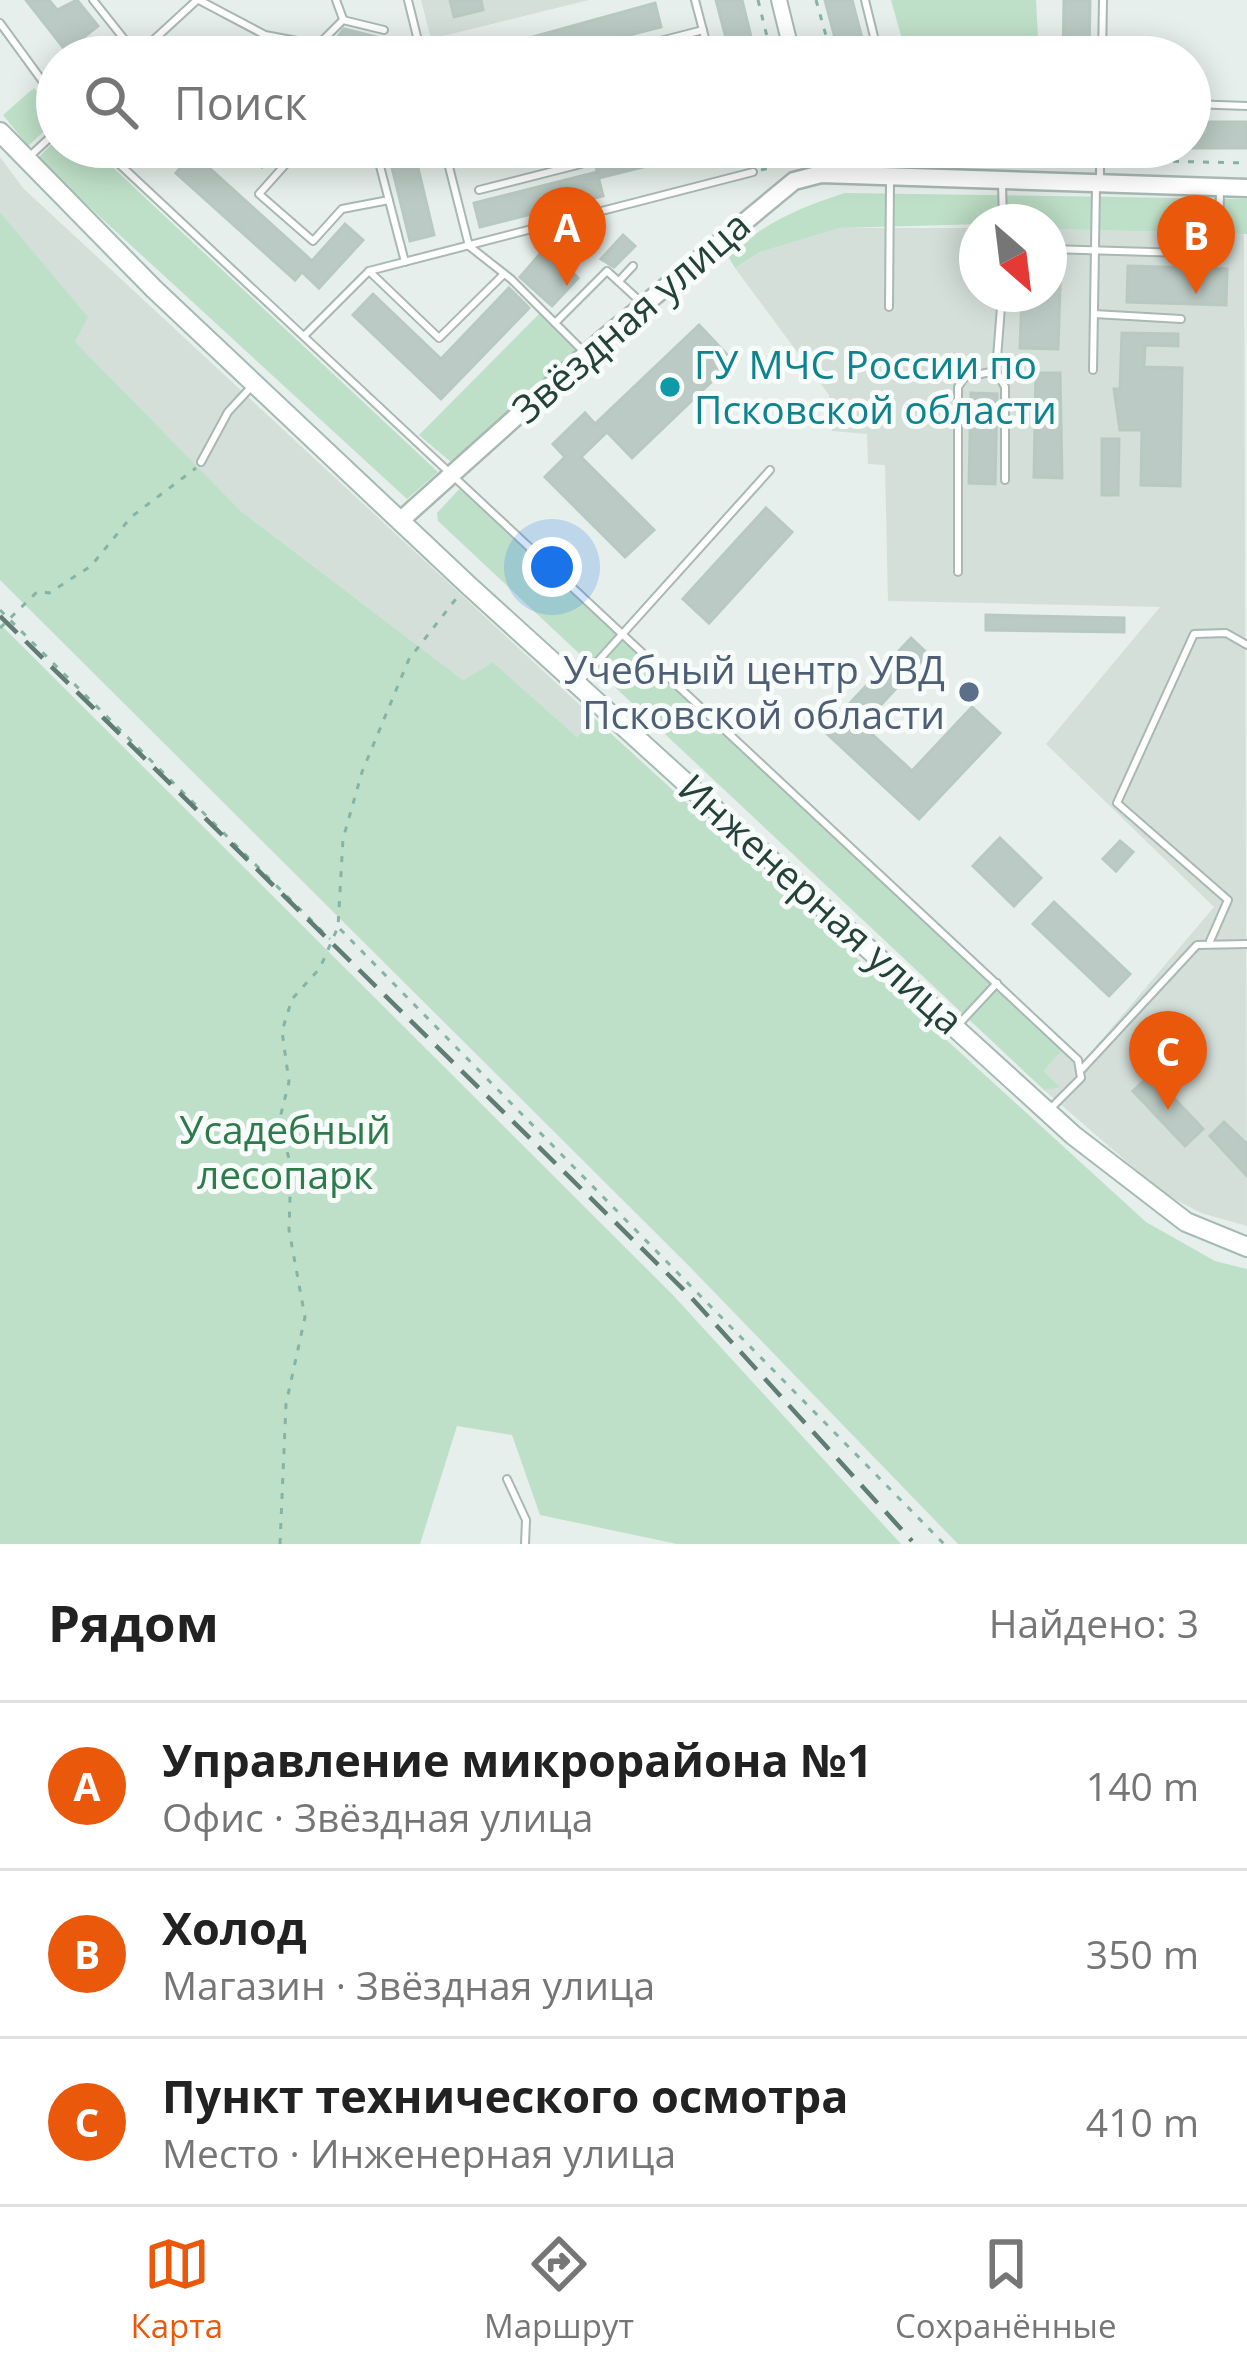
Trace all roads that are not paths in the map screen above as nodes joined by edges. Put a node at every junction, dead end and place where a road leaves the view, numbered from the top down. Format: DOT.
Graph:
graph roads {
  1 [pos="93,0"];
  2 [pos="198,0"];
  3 [pos="337,0"];
  4 [pos="408,0"];
  5 [pos="695,0"];
  6 [pos="779,0"];
  7 [pos="865,0"];
  8 [pos="1103,0"];
  9 [pos="343,20"];
  10 [pos="0,23"];
  11 [pos="384,30"];
  12 [pos="703,30"];
  13 [pos="121,36"];
  14 [pos="159,36"];
  15 [pos="270,36"];
  16 [pos="327,36"];
  17 [pos="417,36"];
  18 [pos="680,36"];
  19 [pos="705,36"];
  20 [pos="788,36"];
  21 [pos="874,36"];
  22 [pos="1102,36"];
  23 [pos="36,72"];
  24 [pos="1211,105"];
  25 [pos="1247,106"];
  26 [pos="0,133"];
  27 [pos="36,150"];
  28 [pos="24,161"];
  29 [pos="123,168"];
  30 [pos="282,168"];
  31 [pos="380,168"];
  32 [pos="449,168"];
  33 [pos="565,168"];
  34 [pos="820,168"];
  35 [pos="1099,168"];
  36 [pos="753,172"];
  37 [pos="821,174"];
  38 [pos="890,176"];
  39 [pos="1002,180"];
  40 [pos="1098,183"];
  41 [pos="1220,187"];
  42 [pos="1247,188"];
  43 [pos="479,190"];
  44 [pos="389,200"];
  45 [pos="1003,204"];
  46 [pos="469,246"];
  47 [pos="1067,249"];
  48 [pos="1095,250"];
  49 [pos="405,262"];
  50 [pos="633,266"];
  51 [pos="369,272"];
  52 [pos="504,274"];
  53 [pos="619,281"];
  54 [pos="643,304"];
  55 [pos="889,307"];
  56 [pos="1001,312"];
  57 [pos="1094,314"];
  58 [pos="1181,319"];
  59 [pos="555,322"];
  60 [pos="303,337"];
  61 [pos="586,354"];
  62 [pos="1093,370"];
  63 [pos="997,371"];
  64 [pos="254,384"];
  65 [pos="201,462"];
  66 [pos="770,470"];
  67 [pos="451,475"];
  68 [pos="1005,480"];
  69 [pos="401,520"];
  70 [pos="958,572"];
  71 [pos="622,635"];
  72 [pos="1247,645"];
  73 [pos="578,682"];
  74 [pos="1210,941"];
  75 [pos="1247,944"];
  76 [pos="997,983"];
  77 [pos="957,1026"];
  78 [pos="1082,1069"];
  79 [pos="1048,1112"];
  80 [pos="1247,1247"];
  81 [pos="507,1479"];
  82 [pos="525,1544"];
  1 -- 13 [label="lane"];
  2 -- 14 [label="lane"];
  2 -- 15 [label="lane"];
  3 -- 9 [label="lane"];
  4 -- 17 [label="lane"];
  5 -- 12 [label="lane"];
  6 -- 20 [label="street"];
  7 -- 21 [label="lane"];
  8 -- 22 [label="lane"];
  9 -- 11 [label="lane"];
  9 -- 16 [label="lane"];
  10 -- 23 [label="lane"];
  12 -- 18 [label="lane"];
  12 -- 19 [label="lane"];
  24 -- 25 [label="lane"];
  26 -- 28 [label="main road, Инженерная улица"];
  27 -- 28 [label="lane"];
  28 -- 64 [label="main road, Инженерная улица"];
  29 -- 60 [label="lane"];
  30 -- 44 [label="lane"];
  31 -- 44 [label="lane"];
  32 -- 46 [label="lane"];
  33 -- 43 [label="lane"];
  34 -- 37 [label="street"];
  35 -- 40 [label="lane"];
  36 -- 46 [label="lane"];
  37 -- 38 [label="street, Звёздная улица"];
  37 -- 54 [label="street, Звёздная улица"];
  38 -- 39 [label="street, Звёздная улица"];
  38 -- 55 [label="lane"];
  39 -- 40 [label="street, Звёздная улица"];
  39 -- 45 [label="lane"];
  40 -- 41 [label="street, Звёздная улица"];
  40 -- 48 [label="lane"];
  41 -- 42 [label="street, Звёздная улица"];
  41 -- 48 [label="lane"];
  44 -- 49 [label="lane"];
  46 -- 49 [label="lane"];
  46 -- 52 [label="lane"];
  47 -- 48 [label="lane"];
  48 -- 57 [label="lane"];
  49 -- 51 [label="lane"];
  50 -- 53 [label="lane"];
  51 -- 52 [label="lane"];
  51 -- 60 [label="lane"];
  52 -- 59 [label="lane"];
  53 -- 54 [label="lane"];
  53 -- 59 [label="lane"];
  54 -- 61 [label="street, Звёздная улица"];
  56 -- 63 [label="lane"];
  57 -- 58 [label="lane"];
  57 -- 62 [label="lane"];
  59 -- 61 [label="lane"];
  60 -- 67 [label="lane"];
  61 -- 67 [label="street, Звёздная улица"];
  63 -- 68 [label="lane"];
  63 -- 70 [label="lane"];
  64 -- 65 [label="lane"];
  64 -- 69 [label="main road, Инженерная улица"];
  66 -- 71 [label="lane"];
  67 -- 69 [label="street, Звёздная улица"];
  67 -- 71 [label="lane"];
  69 -- 73 [label="main road, Инженерная улица"];
  71 -- 73 [label="lane"];
  71 -- 76 [label="lane"];
  72 -- 74 [label="lane"];
  73 -- 77 [label="main road, Инженерная улица"];
  74 -- 75 [label="lane"];
  74 -- 78 [label="lane"];
  76 -- 77 [label="lane"];
  76 -- 78 [label="lane"];
  77 -- 79 [label="main road, Инженерная улица"];
  78 -- 79 [label="lane"];
  79 -- 80 [label="main road, Инженерная улица"];
  81 -- 82 [label="lane"];
}
